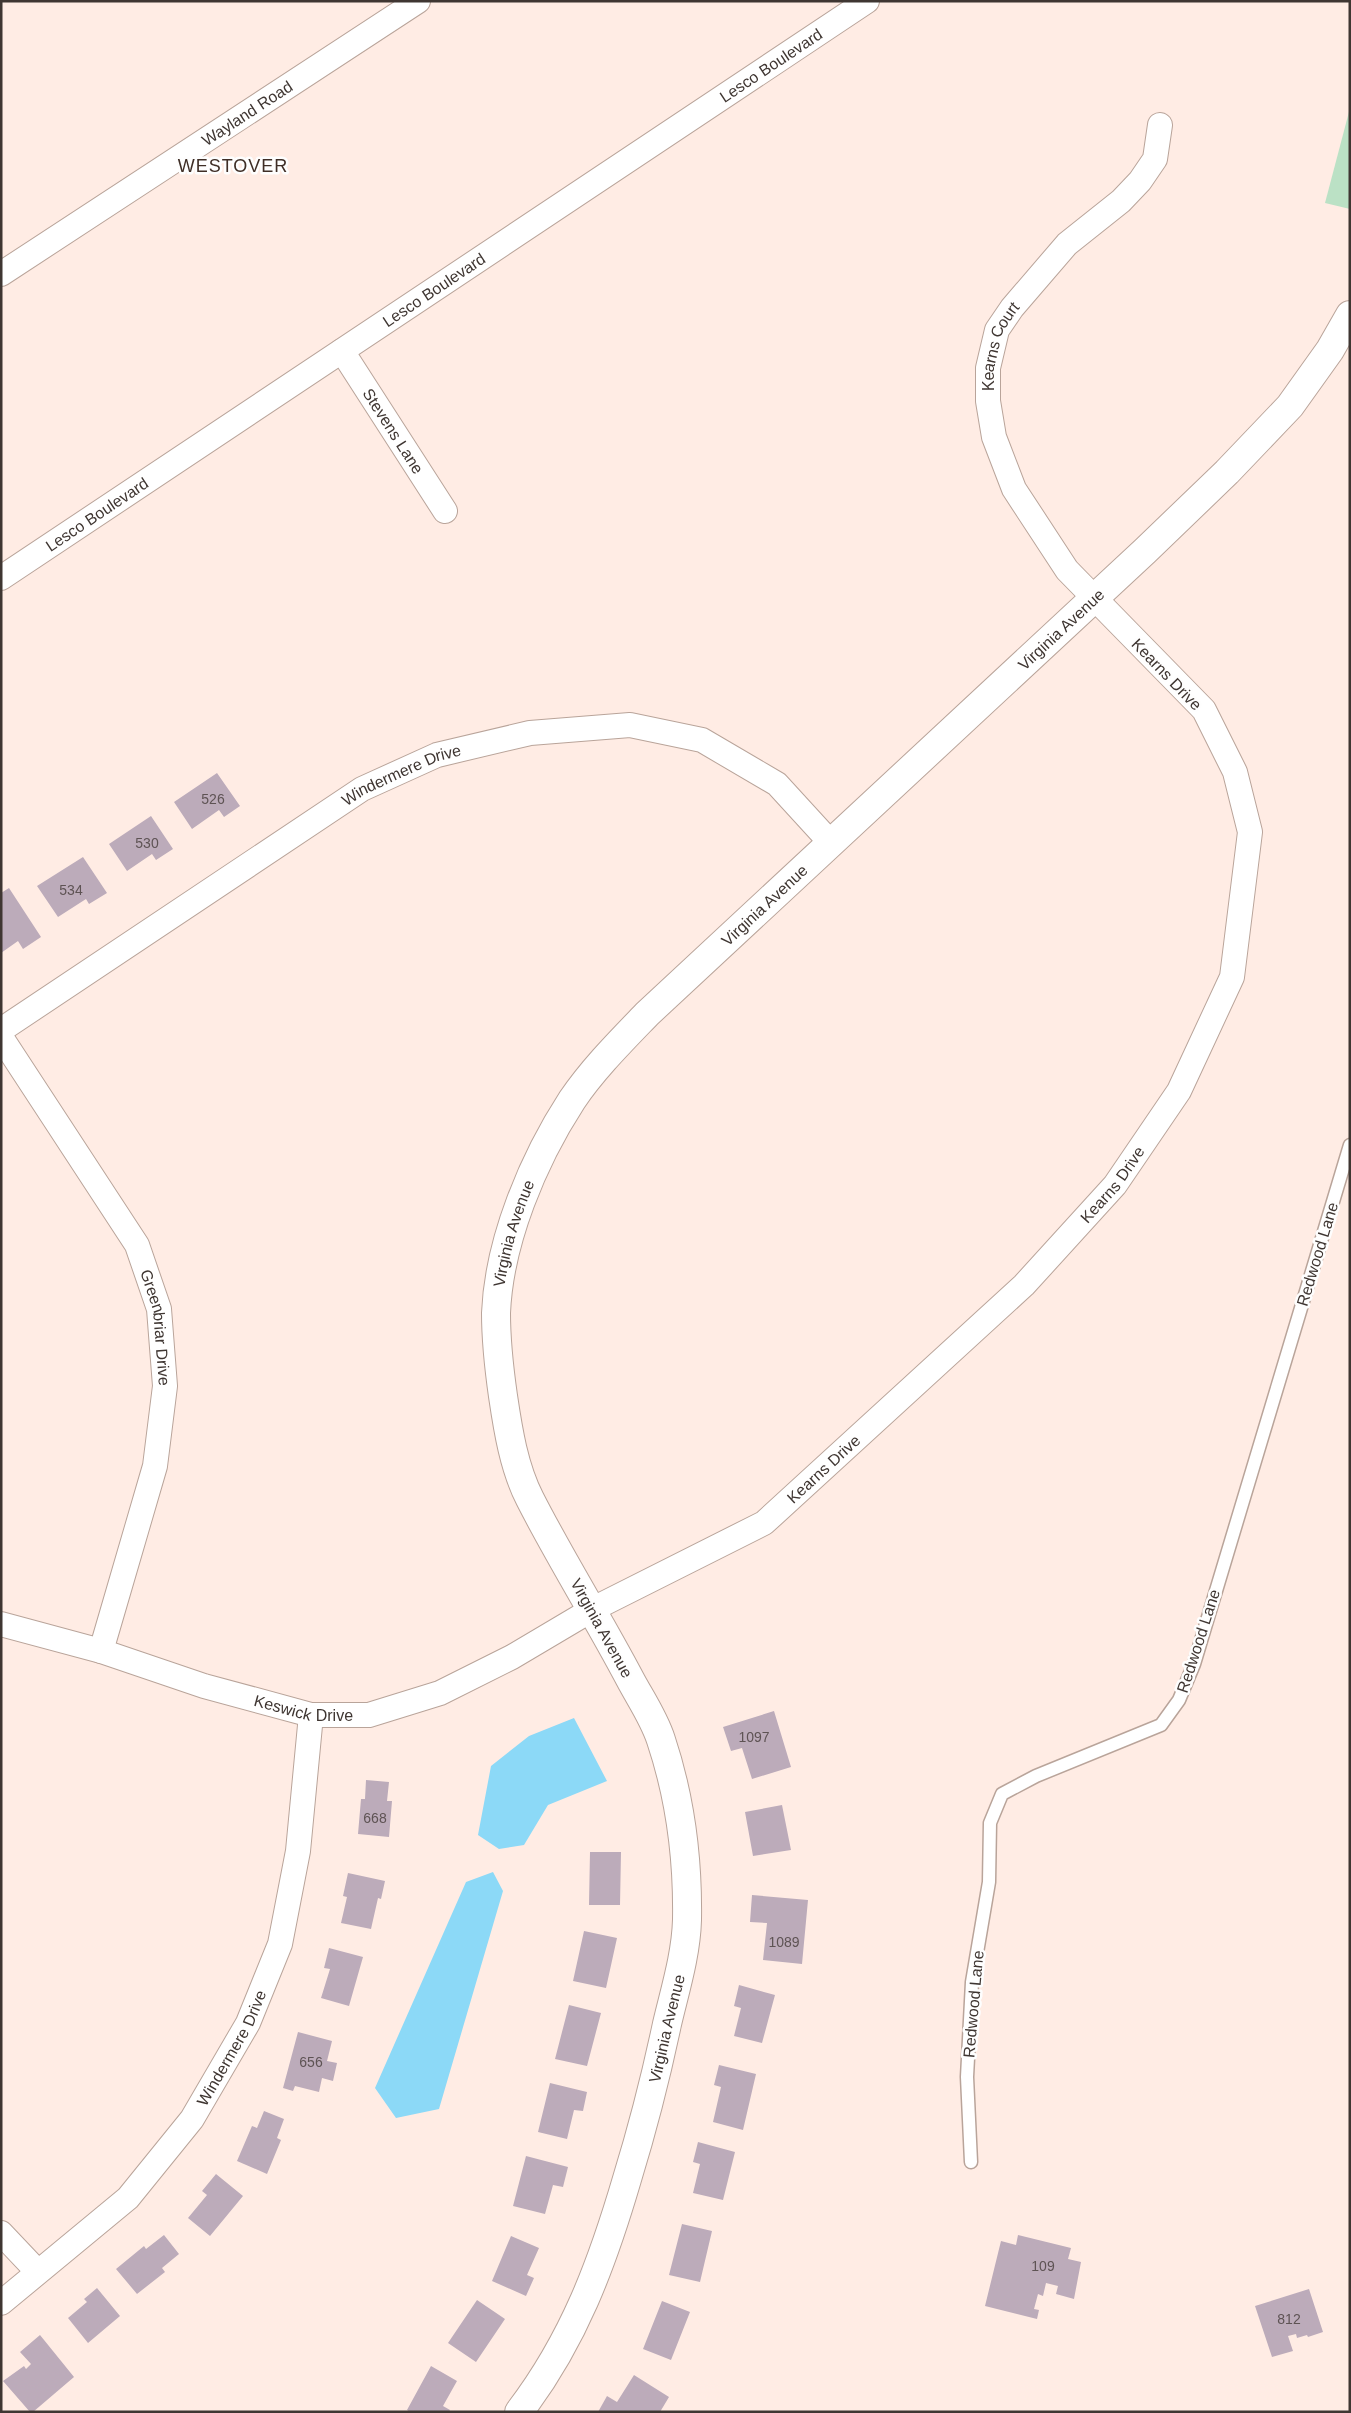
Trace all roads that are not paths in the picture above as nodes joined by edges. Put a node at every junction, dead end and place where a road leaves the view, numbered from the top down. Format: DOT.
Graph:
graph roads {
  1 [pos="418,1"];
  2 [pos="867,1"];
  3 [pos="1160,125"];
  4 [pos="1,274"];
  5 [pos="1350,315"];
  6 [pos="342,350"];
  7 [pos="446,511"];
  8 [pos="1,578"];
  9 [pos="1093,598"];
  10 [pos="831,843"];
  11 [pos="1,1030"];
  12 [pos="1,1037"];
  13 [pos="1350,1145"];
  14 [pos="593,1609"];
  15 [pos="1,1624"];
  16 [pos="101,1650"];
  17 [pos="311,1715"];
  18 [pos="971,2162"];
  19 [pos="1,2233"];
  20 [pos="37,2271"];
  21 [pos="1,2304"];
  22 [pos="519,2412"];
  1 -- 4 [label="street, Wayland Road"];
  2 -- 6 [label="street, Lesco Boulevard"];
  3 -- 9 [label="street, Kearns Court"];
  5 -- 9 [label="street, Virginia Avenue"];
  6 -- 7 [label="street, Stevens Lane"];
  6 -- 8 [label="street, Lesco Boulevard"];
  9 -- 10 [label="street, Virginia Avenue"];
  9 -- 14 [label="street, Kearns Drive"];
  10 -- 11 [label="street, Windermere Drive"];
  10 -- 14 [label="street, Virginia Avenue"];
  12 -- 16 [label="street, Greenbriar Drive"];
  13 -- 18 [label="lane, Redwood Lane"];
  14 -- 17 [label="street, Keswick Drive"];
  14 -- 22 [label="street, Virginia Avenue"];
  15 -- 16 [label="street, Keswick Drive"];
  16 -- 17 [label="street, Keswick Drive"];
  17 -- 20 [label="street, Windermere Drive"];
  19 -- 20 [label="street"];
  20 -- 21 [label="street, Windermere Drive"];
}
